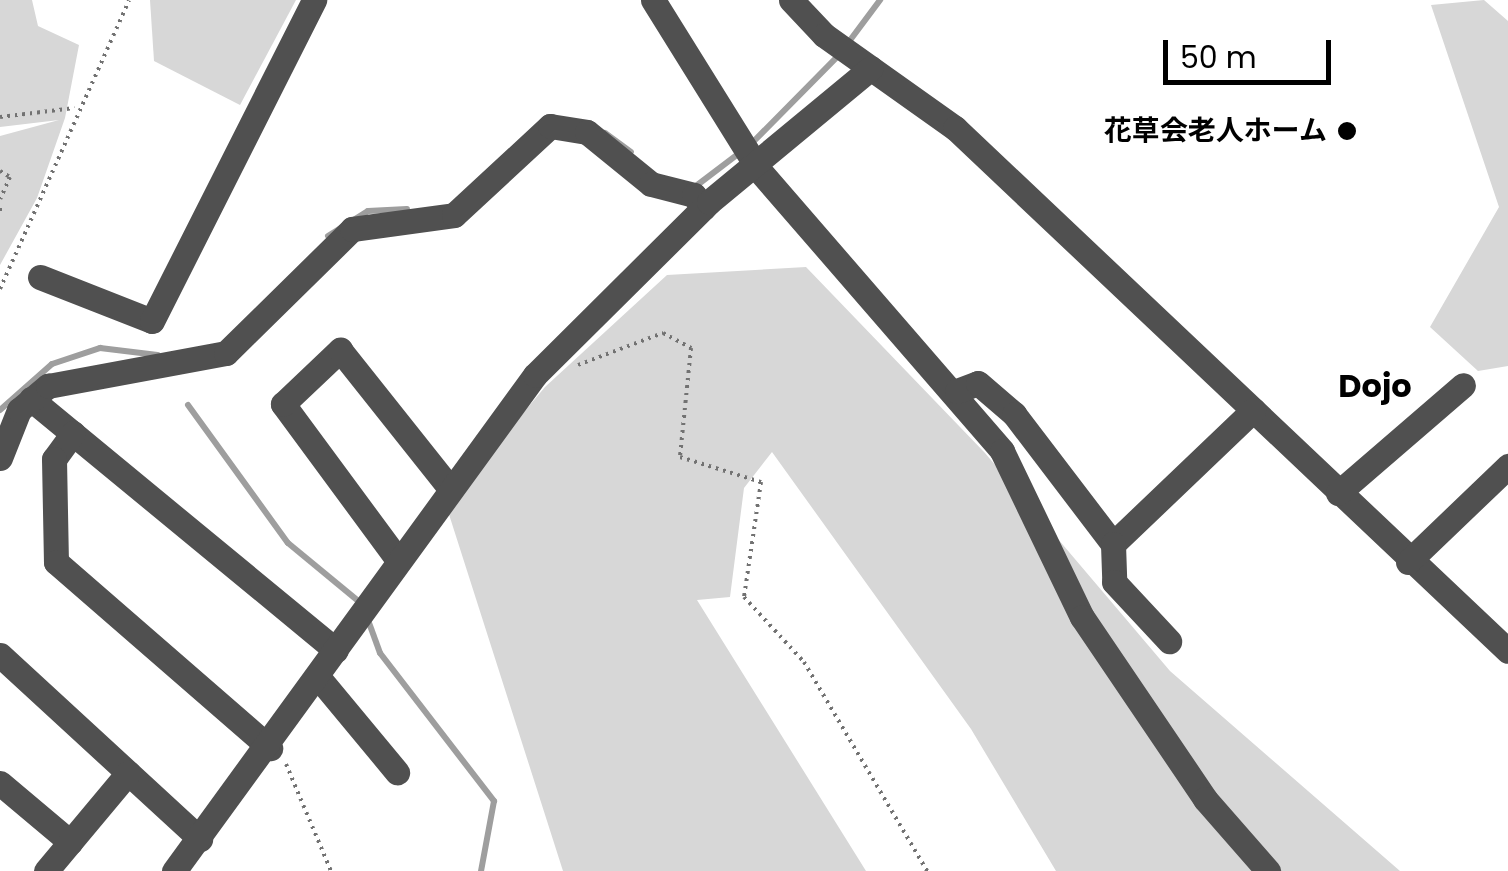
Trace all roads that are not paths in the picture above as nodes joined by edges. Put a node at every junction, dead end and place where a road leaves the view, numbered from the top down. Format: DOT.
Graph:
graph roads {
  1 [pos="314,0"];
  2 [pos="653,0"];
  3 [pos="791,0"];
  4 [pos="864,63"];
  5 [pos="755,165"];
  6 [pos="703,208"];
  7 [pos="40,278"];
  8 [pos="1463,385"];
  9 [pos="957,391"];
  10 [pos="32,400"];
  11 [pos="1254,410"];
  12 [pos="73,433"];
  13 [pos="0,458"];
  14 [pos="1508,466"];
  15 [pos="448,486"];
  16 [pos="1338,494"];
  17 [pos="1113,544"];
  18 [pos="398,560"];
  19 [pos="1408,562"];
  20 [pos="1169,641"];
  21 [pos="336,650"];
  22 [pos="1508,651"];
  23 [pos="0,655"];
  24 [pos="318,677"];
  25 [pos="273,745"];
  26 [pos="397,772"];
  27 [pos="128,773"];
  28 [pos="0,783"];
  29 [pos="200,839"];
  30 [pos="70,842"];
  31 [pos="46,871"];
  32 [pos="174,871"];
  33 [pos="1268,871"];
  1 -- 7 [label="street"];
  2 -- 5 [label="street"];
  3 -- 4 [label="street"];
  4 -- 5 [label="street"];
  4 -- 11 [label="street"];
  5 -- 6 [label="street"];
  5 -- 9 [label="street"];
  6 -- 10 [label="street"];
  6 -- 15 [label="street"];
  8 -- 16 [label="street"];
  9 -- 17 [label="street"];
  9 -- 33 [label="street"];
  10 -- 12 [label="street"];
  10 -- 13 [label="street"];
  11 -- 16 [label="street"];
  11 -- 17 [label="street"];
  12 -- 21 [label="street"];
  12 -- 25 [label="street"];
  14 -- 19 [label="street"];
  15 -- 18 [label="street"];
  15 -- 18 [label="street"];
  16 -- 19 [label="street"];
  17 -- 20 [label="street"];
  18 -- 21 [label="street"];
  19 -- 22 [label="street"];
  21 -- 24 [label="street"];
  23 -- 27 [label="street"];
  24 -- 25 [label="street"];
  24 -- 26 [label="street"];
  25 -- 29 [label="street"];
  27 -- 29 [label="street"];
  27 -- 30 [label="street"];
  28 -- 30 [label="street"];
  29 -- 32 [label="street"];
  30 -- 31 [label="street"];
}
